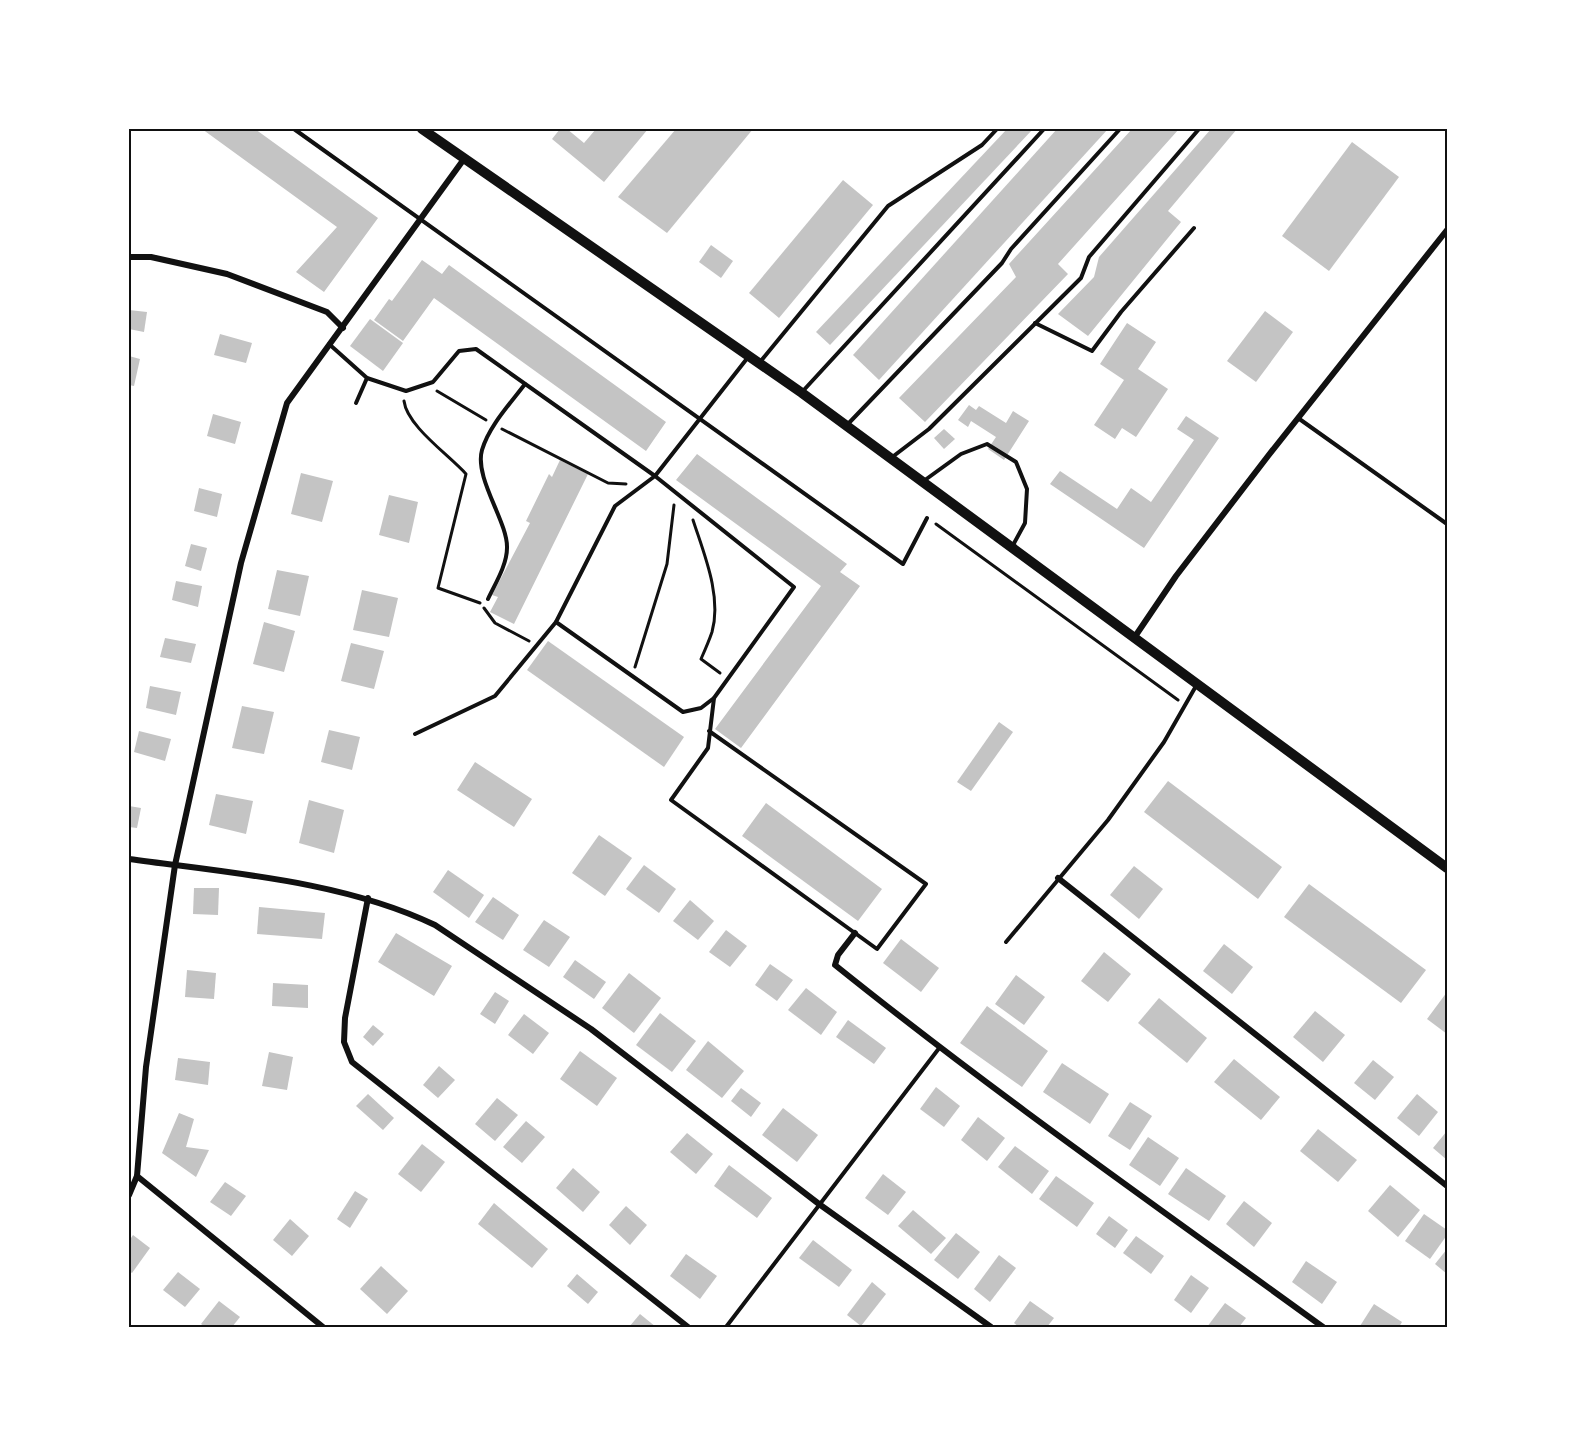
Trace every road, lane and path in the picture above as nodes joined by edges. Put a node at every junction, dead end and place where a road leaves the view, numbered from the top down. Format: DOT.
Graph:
graph roads {
  1 [pos="294,129"];
  2 [pos="422,129"];
  3 [pos="997,129"];
  4 [pos="1044,129"];
  5 [pos="1120,129"];
  6 [pos="1199,129"];
  7 [pos="464,159"];
  8 [pos="422,219"];
  9 [pos="1194,228"];
  10 [pos="1447,230"];
  11 [pos="129,257"];
  12 [pos="1035,323"];
  13 [pos="343,328"];
  14 [pos="329,344"];
  15 [pos="749,356"];
  16 [pos="759,363"];
  17 [pos="367,378"];
  18 [pos="426,384"];
  19 [pos="525,384"];
  20 [pos="406,391"];
  21 [pos="802,393"];
  22 [pos="356,403"];
  23 [pos="1298,417"];
  24 [pos="701,418"];
  25 [pos="495,425"];
  26 [pos="847,425"];
  27 [pos="891,458"];
  28 [pos="655,476"];
  29 [pos="923,482"];
  30 [pos="644,485"];
  31 [pos="674,491"];
  32 [pos="690,513"];
  33 [pos="927,518"];
  34 [pos="1447,524"];
  35 [pos="1012,548"];
  36 [pos="488,599"];
  37 [pos="556,622"];
  38 [pos="1133,638"];
  39 [pos="537,645"];
  40 [pos="630,675"];
  41 [pos="727,679"];
  42 [pos="1197,684"];
  43 [pos="714,698"];
  44 [pos="1185,705"];
  45 [pos="709,731"];
  46 [pos="415,734"];
  47 [pos="129,859"];
  48 [pos="175,865"];
  49 [pos="1447,868"];
  50 [pos="1058,878"];
  51 [pos="368,898"];
  52 [pos="855,933"];
  53 [pos="1006,942"];
  54 [pos="940,1047"];
  55 [pos="137,1176"];
  56 [pos="1447,1186"];
  57 [pos="129,1195"];
  58 [pos="819,1204"];
  59 [pos="323,1327"];
  60 [pos="688,1327"];
  61 [pos="726,1327"];
  62 [pos="992,1327"];
  63 [pos="1323,1327"];
  1 -- 8 [label="lane"];
  2 -- 7 [label="main road"];
  3 -- 16 [label="lane"];
  4 -- 21 [label="lane"];
  5 -- 26 [label="lane"];
  6 -- 12 [label="lane"];
  7 -- 8 [label="street"];
  7 -- 15 [label="main road"];
  8 -- 13 [label="street"];
  8 -- 24 [label="lane"];
  9 -- 12 [label="lane"];
  10 -- 23 [label="street"];
  11 -- 13 [label="street"];
  12 -- 27 [label="lane"];
  13 -- 14 [label="street"];
  14 -- 17 [label="lane"];
  14 -- 48 [label="street"];
  15 -- 16 [label="main road"];
  15 -- 24 [label="lane"];
  16 -- 21 [label="main road"];
  17 -- 20 [label="lane"];
  17 -- 22 [label="lane"];
  18 -- 19 [label="lane"];
  18 -- 20 [label="lane"];
  18 -- 25 [label="path"];
  19 -- 25 [label="lane"];
  19 -- 28 [label="lane"];
  20 -- 39 [label="path"];
  21 -- 26 [label="main road"];
  23 -- 34 [label="lane"];
  23 -- 38 [label="street"];
  24 -- 28 [label="lane"];
  24 -- 33 [label="lane"];
  25 -- 30 [label="path"];
  25 -- 36 [label="lane"];
  26 -- 27 [label="main road"];
  27 -- 29 [label="main road"];
  28 -- 30 [label="lane"];
  28 -- 31 [label="lane"];
  29 -- 35 [label="main road"];
  29 -- 35 [label="lane"];
  30 -- 37 [label="lane"];
  31 -- 40 [label="path"];
  31 -- 41 [label="lane"];
  32 -- 41 [label="path"];
  33 -- 44 [label="path"];
  35 -- 38 [label="main road"];
  37 -- 39 [label="lane"];
  37 -- 40 [label="lane"];
  38 -- 42 [label="main road"];
  39 -- 46 [label="lane"];
  40 -- 43 [label="lane"];
  41 -- 43 [label="lane"];
  42 -- 44 [label="lane"];
  42 -- 49 [label="main road"];
  43 -- 45 [label="lane"];
  44 -- 50 [label="lane"];
  45 -- 52 [label="lane"];
  45 -- 52 [label="lane"];
  47 -- 48 [label="street"];
  48 -- 51 [label="street"];
  48 -- 55 [label="street"];
  50 -- 53 [label="lane"];
  50 -- 56 [label="street"];
  51 -- 58 [label="street"];
  51 -- 60 [label="street"];
  52 -- 54 [label="street"];
  54 -- 58 [label="lane"];
  54 -- 63 [label="street"];
  55 -- 57 [label="street"];
  55 -- 59 [label="street"];
  58 -- 61 [label="lane"];
  58 -- 62 [label="street"];
}
